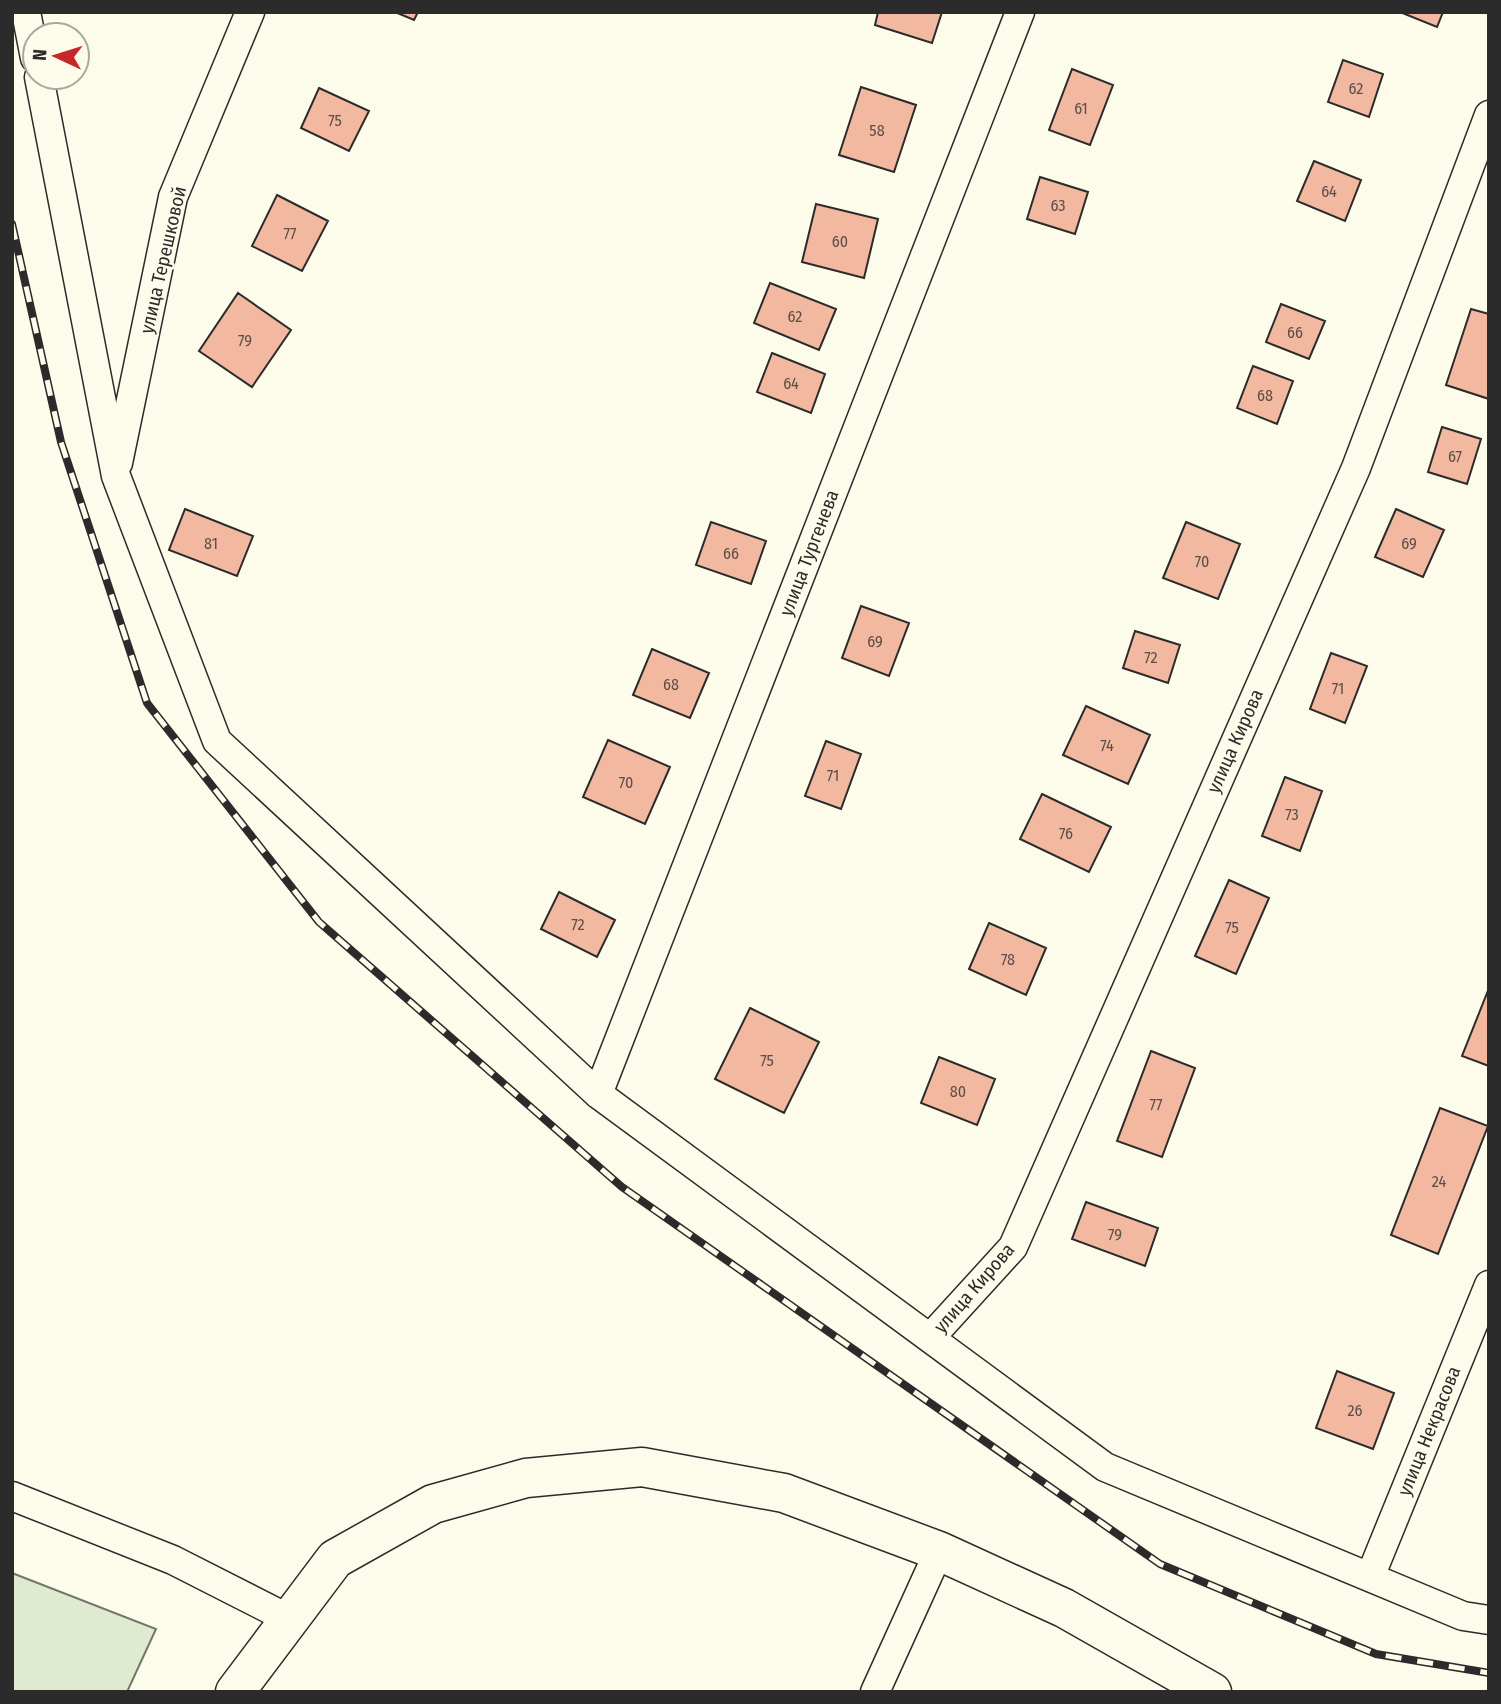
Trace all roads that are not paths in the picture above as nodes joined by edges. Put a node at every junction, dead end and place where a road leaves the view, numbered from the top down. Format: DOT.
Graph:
graph roads {
  1 [pos="250,12"];
  2 [pos="1020,12"];
  3 [pos="42,91"];
  4 [pos="1489,115"];
  5 [pos="116,476"];
  6 [pos="598,1094"];
  7 [pos="1489,1285"];
  8 [pos="930,1338"];
  9 [pos="12,1496"];
  10 [pos="939,1551"];
  11 [pos="1370,1577"];
  12 [pos="289,1619"];
  13 [pos="1489,1620"];
  14 [pos="235,1692"];
  15 [pos="875,1692"];
  16 [pos="1212,1692"];
  1 -- 5 [label="street, улица Терешковой"];
  2 -- 6 [label="street, улица Тургенева"];
  3 -- 5 [label="street"];
  4 -- 8 [label="street, улица Кирова"];
  5 -- 6 [label="street"];
  6 -- 8 [label="street"];
  7 -- 11 [label="street, улица Некрасова"];
  8 -- 11 [label="street"];
  9 -- 12 [label="street"];
  10 -- 12 [label="street"];
  10 -- 15 [label="street"];
  10 -- 16 [label="street"];
  11 -- 13 [label="street"];
  12 -- 14 [label="street"];
}
